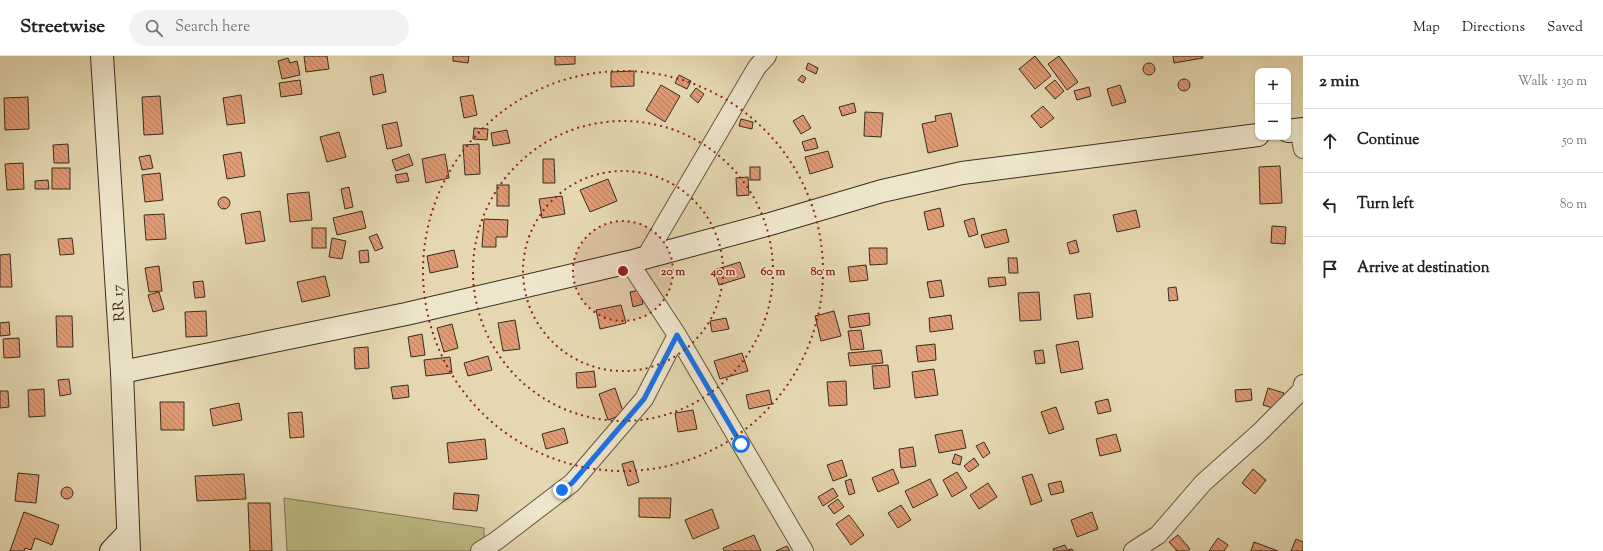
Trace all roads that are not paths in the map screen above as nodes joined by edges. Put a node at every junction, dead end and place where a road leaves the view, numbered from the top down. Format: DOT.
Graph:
graph roads {
  1 [pos="102,56"];
  2 [pos="767,56"];
  3 [pos="1255,135"];
  4 [pos="637,260"];
  5 [pos="677,335"];
  6 [pos="122,372"];
  7 [pos="1303,384"];
  8 [pos="128,542"];
  9 [pos="111,551"];
  10 [pos="480,551"];
  11 [pos="804,551"];
  12 [pos="1133,551"];
  1 -- 6 [label="street, RR 17 / RR 17"];
  2 -- 4 [label="street"];
  3 -- 4 [label="street"];
  4 -- 5 [label="street"];
  4 -- 6 [label="street"];
  5 -- 10 [label="street"];
  5 -- 11 [label="street"];
  6 -- 8 [label="street, RR 17 / RR 17"];
  7 -- 12 [label="street"];
  8 -- 9 [label="street"];
}
